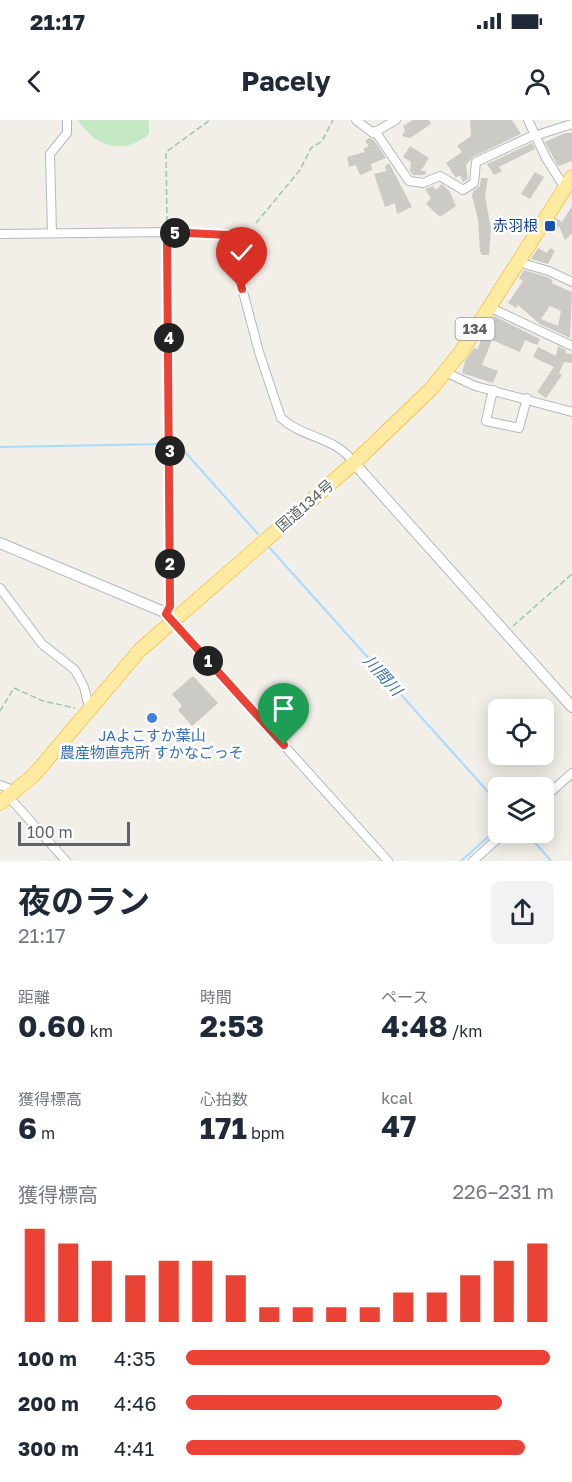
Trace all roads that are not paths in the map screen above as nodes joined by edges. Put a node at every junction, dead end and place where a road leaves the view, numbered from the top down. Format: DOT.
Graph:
graph roads {
  1 [pos="67,120"];
  2 [pos="356,120"];
  3 [pos="396,120"];
  4 [pos="528,120"];
  5 [pos="572,124"];
  6 [pos="375,131"];
  7 [pos="534,136"];
  8 [pos="568,182"];
  9 [pos="167,232"];
  10 [pos="52,233"];
  11 [pos="0,234"];
  12 [pos="518,262"];
  13 [pos="572,282"];
  14 [pos="489,307"];
  15 [pos="570,346"];
  16 [pos="445,372"];
  17 [pos="493,390"];
  18 [pos="526,398"];
  19 [pos="572,412"];
  20 [pos="354,463"];
  21 [pos="0,543"];
  22 [pos="0,588"];
  23 [pos="169,618"];
  24 [pos="572,707"];
  25 [pos="90,712"];
  26 [pos="572,773"];
  27 [pos="0,785"];
  28 [pos="554,789"];
  29 [pos="8,797"];
  30 [pos="493,843"];
  31 [pos="66,861"];
  32 [pos="388,861"];
  33 [pos="473,861"];
  1 -- 10 [label="street"];
  2 -- 6 [label="street"];
  3 -- 6 [label="street"];
  4 -- 7 [label="street"];
  5 -- 7 [label="street"];
  6 -- 7 [label="street"];
  7 -- 8 [label="street"];
  8 -- 12 [label="highway, 国道134号 / 134"];
  9 -- 10 [label="street"];
  9 -- 20 [label="street"];
  9 -- 23 [label="street"];
  10 -- 11 [label="street"];
  12 -- 13 [label="street"];
  12 -- 14 [label="highway, 国道134号 / 134"];
  14 -- 15 [label="street"];
  14 -- 16 [label="highway, 国道134号 / 134"];
  16 -- 17 [label="street"];
  16 -- 20 [label="highway, 国道134号 / 134"];
  17 -- 18 [label="street"];
  17 -- 18 [label="street"];
  18 -- 19 [label="street"];
  20 -- 23 [label="highway, 国道134号 / 134"];
  20 -- 24 [label="street"];
  21 -- 23 [label="street"];
  22 -- 25 [label="street"];
  23 -- 25 [label="highway, 国道134号 / 134"];
  23 -- 32 [label="street"];
  25 -- 29 [label="highway, 国道134号 / 134"];
  26 -- 28 [label="street"];
  27 -- 29 [label="street"];
  29 -- 31 [label="street"];
  30 -- 33 [label="street"];
}
